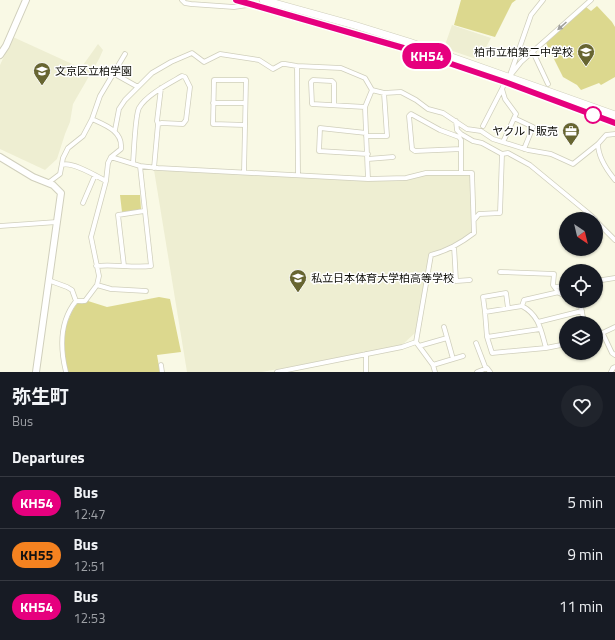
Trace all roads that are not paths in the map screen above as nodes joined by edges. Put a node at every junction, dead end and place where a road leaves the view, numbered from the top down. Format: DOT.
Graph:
graph roads {
  1 [pos="182,0"];
  2 [pos="236,0"];
  3 [pos="263,0"];
  4 [pos="543,0"];
  5 [pos="591,0"];
  6 [pos="26,1"];
  7 [pos="251,4"];
  8 [pos="533,52"];
  9 [pos="125,54"];
  10 [pos="0,55"];
  11 [pos="297,66"];
  12 [pos="113,73"];
  13 [pos="506,83"];
  14 [pos="548,84"];
  15 [pos="138,87"];
  16 [pos="161,88"];
  17 [pos="372,90"];
  18 [pos="384,93"];
  19 [pos="213,103"];
  20 [pos="245,103"];
  21 [pos="334,105"];
  22 [pos="365,107"];
  23 [pos="615,115"];
  24 [pos="514,118"];
  25 [pos="92,119"];
  26 [pos="456,121"];
  27 [pos="615,123"];
  28 [pos="158,124"];
  29 [pos="245,125"];
  30 [pos="483,126"];
  31 [pos="115,130"];
  32 [pos="366,134"];
  33 [pos="615,134"];
  34 [pos="503,142"];
  35 [pos="598,144"];
  36 [pos="461,149"];
  37 [pos="524,149"];
  38 [pos="502,154"];
  39 [pos="368,156"];
  40 [pos="0,157"];
  41 [pos="111,157"];
  42 [pos="393,157"];
  43 [pos="133,164"];
  44 [pos="62,165"];
  45 [pos="140,166"];
  46 [pos="154,168"];
  47 [pos="244,172"];
  48 [pos="461,172"];
  49 [pos="95,175"];
  50 [pos="298,175"];
  51 [pos="368,179"];
  52 [pos="615,180"];
  53 [pos="106,181"];
  54 [pos="48,183"];
  55 [pos="83,202"];
  56 [pos="144,212"];
  57 [pos="588,212"];
  58 [pos="473,220"];
  59 [pos="57,222"];
  60 [pos="0,226"];
  61 [pos="603,228"];
  62 [pos="615,240"];
  63 [pos="454,246"];
  64 [pos="96,266"];
  65 [pos="124,266"];
  66 [pos="500,272"];
  67 [pos="615,278"];
  68 [pos="48,280"];
  69 [pos="470,280"];
  70 [pos="603,280"];
  71 [pos="97,285"];
  72 [pos="555,287"];
  73 [pos="559,287"];
  74 [pos="146,291"];
  75 [pos="559,292"];
  76 [pos="76,301"];
  77 [pos="522,306"];
  78 [pos="508,308"];
  79 [pos="581,308"];
  80 [pos="582,311"];
  81 [pos="485,312"];
  82 [pos="583,316"];
  83 [pos="538,322"];
  84 [pos="444,327"];
  85 [pos="615,328"];
  86 [pos="540,329"];
  87 [pos="603,334"];
  88 [pos="487,337"];
  89 [pos="447,338"];
  90 [pos="416,342"];
  91 [pos="476,343"];
  92 [pos="559,345"];
  93 [pos="419,346"];
  94 [pos="546,348"];
  95 [pos="366,354"];
  96 [pos="615,355"];
  97 [pos="463,356"];
  98 [pos="453,359"];
  99 [pos="160,365"];
  100 [pos="432,365"];
  101 [pos="615,368"];
  102 [pos="486,369"];
  103 [pos="36,372"];
  104 [pos="66,372"];
  105 [pos="162,372"];
  106 [pos="277,372"];
  107 [pos="366,372"];
  108 [pos="435,372"];
  109 [pos="477,372"];
  110 [pos="490,372"];
  111 [pos="611,372"];
  1 -- 7 [label="street"];
  2 -- 7 [label="highway"];
  3 -- 13 [label="highway"];
  4 -- 13 [label="street"];
  5 -- 8 [label="street, one-way"];
  6 -- 10 [label="street"];
  7 -- 13 [label="highway"];
  8 -- 13 [label="street"];
  8 -- 14 [label="street"];
  9 -- 12 [label="street"];
  11 -- 15 [label="street"];
  11 -- 17 [label="street"];
  11 -- 50 [label="street"];
  12 -- 15 [label="street"];
  12 -- 25 [label="street"];
  13 -- 23 [label="highway"];
  13 -- 24 [label="street"];
  13 -- 27 [label="highway"];
  13 -- 30 [label="street"];
  15 -- 31 [label="street"];
  16 -- 28 [label="street"];
  16 -- 28 [label="street"];
  16 -- 43 [label="street"];
  17 -- 18 [label="street"];
  17 -- 22 [label="street"];
  18 -- 26 [label="street"];
  18 -- 32 [label="street"];
  19 -- 20 [label="street"];
  19 -- 20 [label="street"];
  19 -- 29 [label="street"];
  20 -- 29 [label="street"];
  21 -- 21 [label="street"];
  21 -- 22 [label="street"];
  22 -- 32 [label="street"];
  24 -- 34 [label="street"];
  24 -- 37 [label="street"];
  25 -- 31 [label="street"];
  25 -- 44 [label="street"];
  26 -- 34 [label="street"];
  26 -- 38 [label="street"];
  28 -- 46 [label="street"];
  29 -- 47 [label="street"];
  31 -- 41 [label="street"];
  32 -- 39 [label="street"];
  32 -- 39 [label="street"];
  33 -- 35 [label="street"];
  34 -- 37 [label="street"];
  35 -- 37 [label="street"];
  35 -- 52 [label="street"];
  36 -- 36 [label="street"];
  36 -- 48 [label="street"];
  38 -- 57 [label="street"];
  38 -- 58 [label="street"];
  39 -- 42 [label="street"];
  39 -- 51 [label="street"];
  40 -- 54 [label="street"];
  41 -- 43 [label="street"];
  41 -- 53 [label="street"];
  43 -- 45 [label="street"];
  44 -- 49 [label="street"];
  44 -- 54 [label="street"];
  45 -- 46 [label="street"];
  45 -- 56 [label="street"];
  46 -- 47 [label="street"];
  47 -- 50 [label="street"];
  48 -- 51 [label="street"];
  48 -- 58 [label="street"];
  49 -- 53 [label="street"];
  49 -- 55 [label="street"];
  50 -- 51 [label="street"];
  53 -- 64 [label="street"];
  54 -- 59 [label="street"];
  56 -- 65 [label="street"];
  56 -- 65 [label="street"];
  58 -- 63 [label="street"];
  59 -- 60 [label="street"];
  59 -- 68 [label="street"];
  61 -- 62 [label="street"];
  63 -- 69 [label="street"];
  63 -- 90 [label="street"];
  64 -- 65 [label="street"];
  64 -- 71 [label="street"];
  66 -- 72 [label="street"];
  67 -- 70 [label="street"];
  68 -- 76 [label="street"];
  68 -- 103 [label="street"];
  71 -- 74 [label="street"];
  71 -- 76 [label="street"];
  72 -- 73 [label="street"];
  72 -- 75 [label="street"];
  75 -- 77 [label="street"];
  76 -- 104 [label="street"];
  77 -- 78 [label="street"];
  77 -- 83 [label="street"];
  78 -- 81 [label="street"];
  78 -- 81 [label="street"];
  79 -- 80 [label="street"];
  80 -- 82 [label="street"];
  80 -- 83 [label="street"];
  81 -- 88 [label="street"];
  83 -- 86 [label="street"];
  84 -- 89 [label="street"];
  85 -- 87 [label="street"];
  86 -- 88 [label="street"];
  86 -- 94 [label="street"];
  87 -- 96 [label="street"];
  88 -- 94 [label="street"];
  89 -- 93 [label="street"];
  89 -- 98 [label="street"];
  90 -- 93 [label="street"];
  90 -- 95 [label="street"];
  91 -- 102 [label="street"];
  92 -- 94 [label="street"];
  93 -- 100 [label="street"];
  95 -- 106 [label="street"];
  95 -- 107 [label="street"];
  97 -- 98 [label="street"];
  98 -- 100 [label="street"];
  99 -- 105 [label="street"];
  100 -- 108 [label="street"];
  101 -- 111 [label="street"];
  102 -- 109 [label="street"];
  102 -- 110 [label="street"];
}
